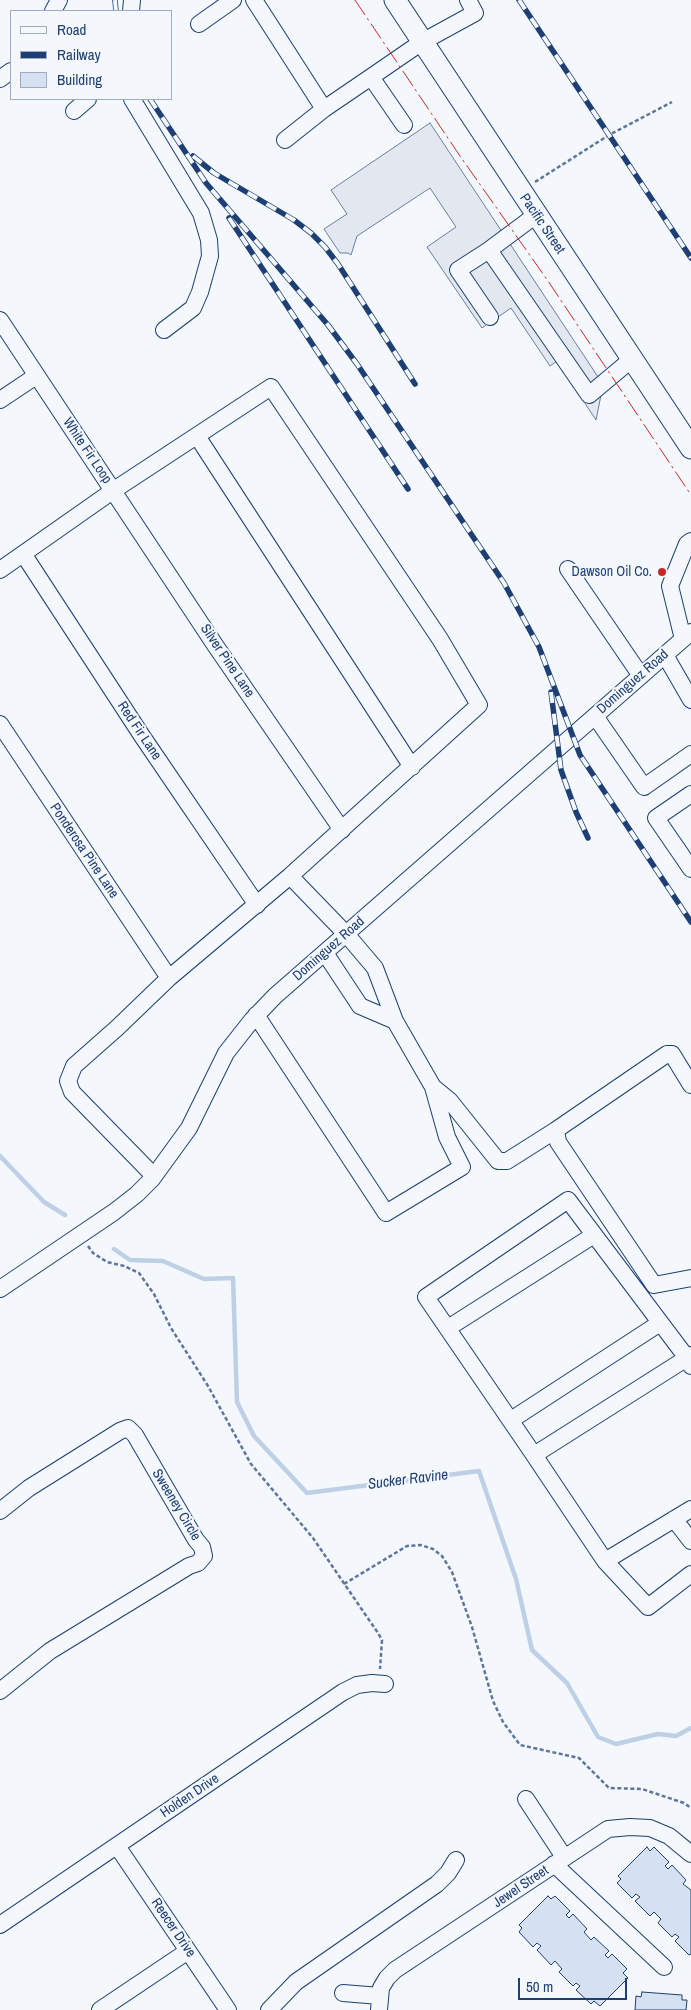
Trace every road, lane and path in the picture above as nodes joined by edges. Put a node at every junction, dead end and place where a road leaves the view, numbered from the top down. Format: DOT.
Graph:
graph roads {
  1 [pos="233,0"];
  2 [pos="254,0"];
  3 [pos="395,0"];
  4 [pos="468,0"];
  5 [pos="199,24"];
  6 [pos="422,42"];
  7 [pos="371,77"];
  8 [pos="87,100"];
  9 [pos="133,100"];
  10 [pos="672,102"];
  11 [pos="324,109"];
  12 [pos="74,111"];
  13 [pos="404,125"];
  14 [pos="285,140"];
  15 [pos="520,191"];
  16 [pos="536,215"];
  17 [pos="488,250"];
  18 [pos="490,317"];
  19 [pos="0,320"];
  20 [pos="164,330"];
  21 [pos="632,360"];
  22 [pos="36,376"];
  23 [pos="0,400"];
  24 [pos="196,436"];
  25 [pos="691,448"];
  26 [pos="114,490"];
  27 [pos="691,540"];
  28 [pos="24,554"];
  29 [pos="568,569"];
  30 [pos="0,570"];
  31 [pos="687,636"];
  32 [pos="665,655"];
  33 [pos="641,676"];
  34 [pos="691,700"];
  35 [pos="595,716"];
  36 [pos="0,724"];
  37 [pos="691,754"];
  38 [pos="412,767"];
  39 [pos="691,794"];
  40 [pos="342,830"];
  41 [pos="691,869"];
  42 [pos="290,876"];
  43 [pos="257,905"];
  44 [pos="347,935"];
  45 [pos="325,953"];
  46 [pos="169,978"];
  47 [pos="256,1015"];
  48 [pos="395,1021"];
  49 [pos="691,1085"];
  50 [pos="433,1087"];
  51 [pos="556,1130"];
  52 [pos="154,1176"];
  53 [pos="79,1235"];
  54 [pos="594,1235"];
  55 [pos="691,1278"];
  56 [pos="0,1288"];
  57 [pos="660,1323"];
  58 [pos="448,1328"];
  59 [pos="690,1360"];
  60 [pos="510,1420"];
  61 [pos="534,1455"];
  62 [pos="691,1509"];
  63 [pos="0,1511"];
  64 [pos="674,1520"];
  65 [pos="691,1541"];
  66 [pos="605,1561"];
  67 [pos="691,1574"];
  68 [pos="344,1584"];
  69 [pos="382,1683"];
  70 [pos="0,1691"];
  71 [pos="526,1799"];
  72 [pos="691,1808"];
  73 [pos="117,1846"];
  74 [pos="691,1854"];
  75 [pos="456,1860"];
  76 [pos="559,1861"];
  77 [pos="0,1925"];
  78 [pos="188,1950"];
  79 [pos="664,1967"];
  80 [pos="343,1993"];
  81 [pos="379,2003"];
  82 [pos="100,2010"];
  83 [pos="228,2010"];
  84 [pos="269,2010"];
  1 -- 5 [label="street"];
  2 -- 11 [label="street"];
  3 -- 6 [label="main road, Pacific Street"];
  4 -- 6 [label="street"];
  6 -- 7 [label="street"];
  6 -- 15 [label="main road, Pacific Street"];
  7 -- 11 [label="street"];
  7 -- 13 [label="street"];
  8 -- 12 [label="street"];
  9 -- 20 [label="street"];
  10 -- 15 [label="path"];
  11 -- 14 [label="street"];
  15 -- 16 [label="main road, Pacific Street"];
  16 -- 17 [label="street"];
  16 -- 21 [label="main road, Pacific Street"];
  17 -- 18 [label="street"];
  17 -- 21 [label="street"];
  19 -- 22 [label="street, White Fir Loop"];
  21 -- 25 [label="main road, Pacific Street"];
  22 -- 23 [label="street"];
  22 -- 26 [label="street, White Fir Loop"];
  24 -- 26 [label="street"];
  24 -- 38 [label="street"];
  24 -- 38 [label="street"];
  26 -- 28 [label="street, White Fir Loop"];
  26 -- 40 [label="street, Silver Pine Lane"];
  27 -- 31 [label="street"];
  28 -- 30 [label="street, White Fir Loop"];
  28 -- 43 [label="street, Red Fir Lane"];
  29 -- 33 [label="street"];
  31 -- 32 [label="street, Dominguez Road"];
  32 -- 33 [label="street, Dominguez Road"];
  32 -- 34 [label="street"];
  33 -- 35 [label="street, Dominguez Road"];
  35 -- 37 [label="street"];
  35 -- 44 [label="street, Dominguez Road"];
  36 -- 46 [label="street, Ponderosa Pine Lane"];
  38 -- 40 [label="street"];
  39 -- 41 [label="street"];
  40 -- 42 [label="street"];
  42 -- 43 [label="street"];
  42 -- 44 [label="street"];
  43 -- 46 [label="street"];
  44 -- 45 [label="street, Dominguez Road"];
  44 -- 48 [label="street"];
  45 -- 47 [label="street, Dominguez Road"];
  45 -- 48 [label="street"];
  46 -- 52 [label="street"];
  47 -- 50 [label="street"];
  47 -- 52 [label="street, Dominguez Road"];
  48 -- 50 [label="street"];
  49 -- 51 [label="street"];
  50 -- 51 [label="street"];
  51 -- 55 [label="street"];
  52 -- 53 [label="street, Dominguez Road"];
  53 -- 56 [label="street, Dominguez Road"];
  53 -- 68 [label="path"];
  54 -- 57 [label="street"];
  54 -- 58 [label="street"];
  54 -- 58 [label="street"];
  57 -- 59 [label="street"];
  57 -- 60 [label="street"];
  58 -- 60 [label="street"];
  59 -- 61 [label="street"];
  60 -- 61 [label="street"];
  61 -- 66 [label="street"];
  62 -- 64 [label="street"];
  63 -- 70 [label="street, Sweeney Circle"];
  64 -- 65 [label="street"];
  64 -- 66 [label="street"];
  66 -- 67 [label="street"];
  68 -- 69 [label="path"];
  68 -- 72 [label="path"];
  69 -- 73 [label="street, Holden Drive"];
  71 -- 76 [label="street"];
  73 -- 77 [label="street, Holden Drive"];
  73 -- 78 [label="street, Reecer Drive"];
  74 -- 76 [label="street, Jewel Street"];
  75 -- 84 [label="street"];
  76 -- 79 [label="street"];
  76 -- 81 [label="street, Jewel Street"];
  78 -- 82 [label="street"];
  78 -- 83 [label="street, Reecer Drive"];
  80 -- 81 [label="street"];
}
